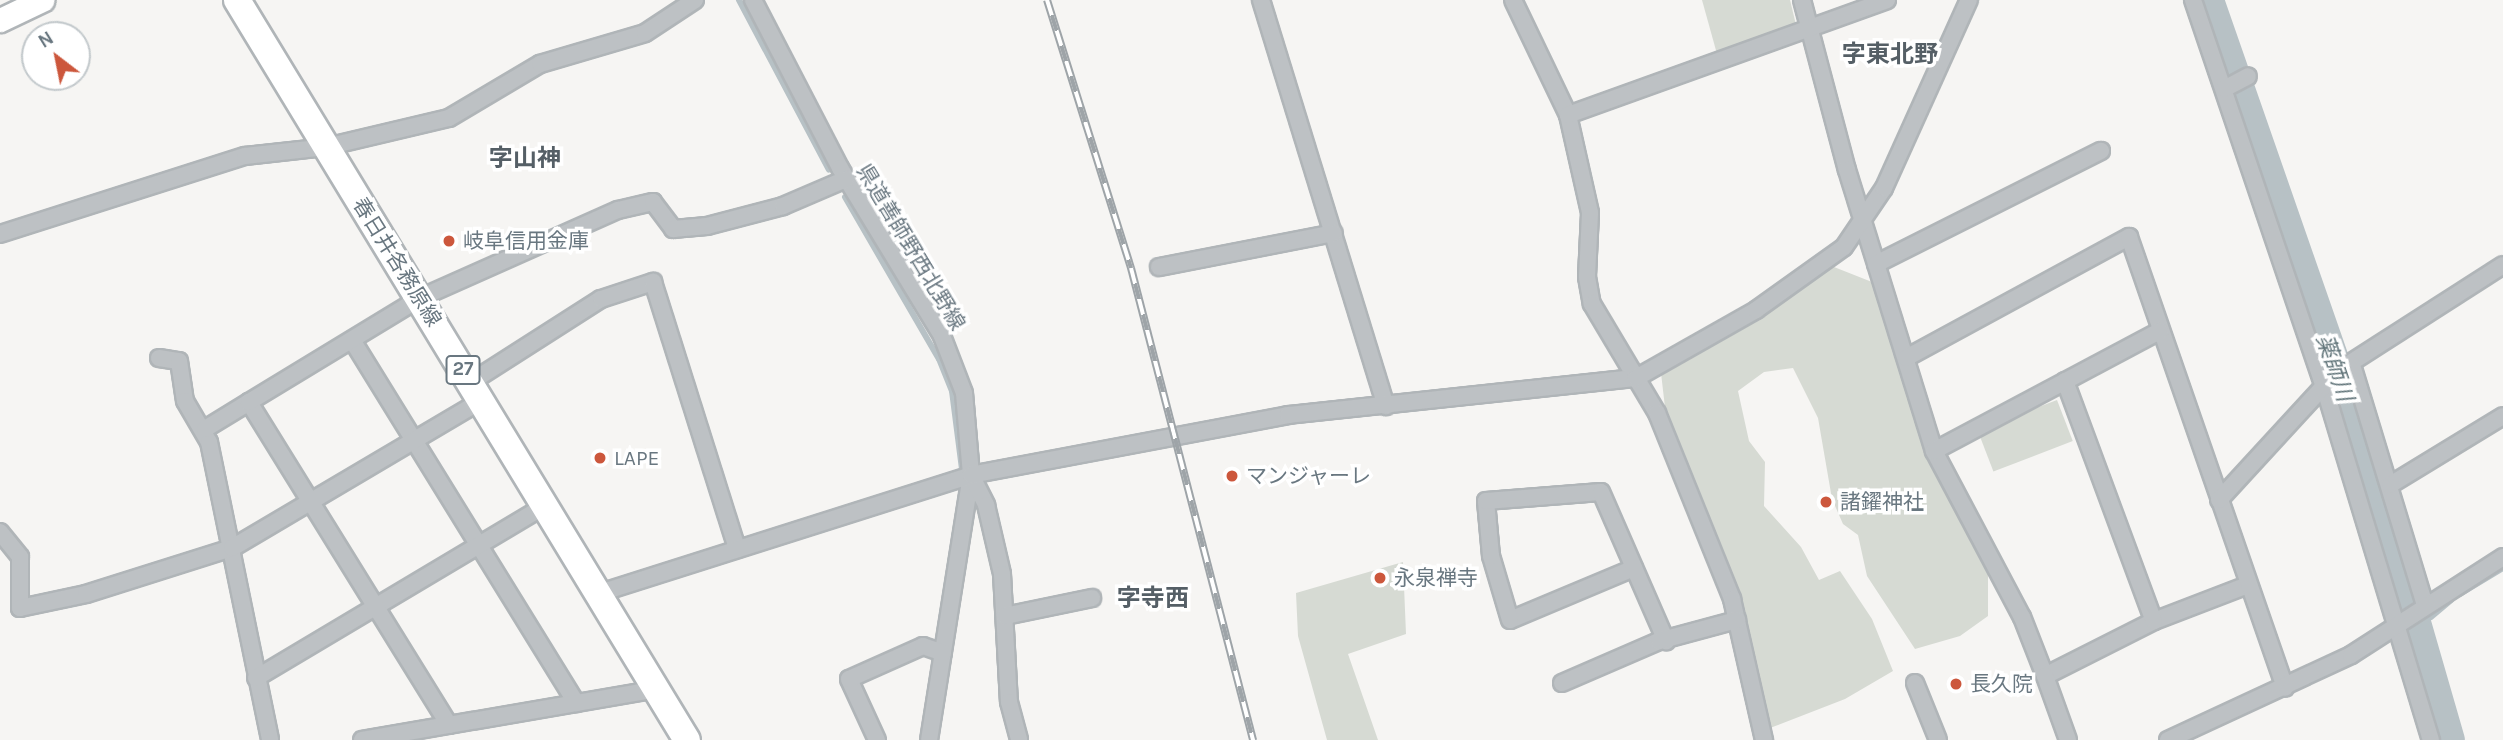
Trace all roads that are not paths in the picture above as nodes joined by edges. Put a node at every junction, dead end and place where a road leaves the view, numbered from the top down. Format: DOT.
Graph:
graph roads {
  1 [pos="42,0"];
  2 [pos="237,0"];
  3 [pos="695,0"];
  4 [pos="753,0"];
  5 [pos="1261,0"];
  6 [pos="1513,0"];
  7 [pos="1802,0"];
  8 [pos="1887,0"];
  9 [pos="1969,0"];
  10 [pos="2193,0"];
  11 [pos="0,20"];
  12 [pos="1809,31"];
  13 [pos="2248,76"];
  14 [pos="2224,89"];
  15 [pos="1568,115"];
  16 [pos="326,147"];
  17 [pos="2101,151"];
  18 [pos="846,179"];
  19 [pos="1864,221"];
  20 [pos="0,233"];
  21 [pos="1334,233"];
  22 [pos="1876,264"];
  23 [pos="2503,265"];
  24 [pos="1159,267"];
  25 [pos="420,298"];
  26 [pos="2160,331"];
  27 [pos="352,340"];
  28 [pos="159,358"];
  29 [pos="1906,358"];
  30 [pos="1636,378"];
  31 [pos="2064,381"];
  32 [pos="2324,386"];
  33 [pos="476,391"];
  34 [pos="249,402"];
  35 [pos="1386,406"];
  36 [pos="2503,416"];
  37 [pos="205,429"];
  38 [pos="414,440"];
  39 [pos="1934,451"];
  40 [pos="971,475"];
  41 [pos="2390,485"];
  42 [pos="2218,500"];
  43 [pos="307,502"];
  44 [pos="546,505"];
  45 [pos="0,531"];
  46 [pos="478,545"];
  47 [pos="232,548"];
  48 [pos="737,549"];
  49 [pos="2503,557"];
  50 [pos="1634,568"];
  51 [pos="2248,585"];
  52 [pos="600,593"];
  53 [pos="1092,598"];
  54 [pos="2425,606"];
  55 [pos="375,607"];
  56 [pos="1005,616"];
  57 [pos="1737,620"];
  58 [pos="2154,621"];
  59 [pos="2396,629"];
  60 [pos="1666,640"];
  61 [pos="943,653"];
  62 [pos="2045,676"];
  63 [pos="256,678"];
  64 [pos="1914,682"];
  65 [pos="1562,683"];
  66 [pos="656,688"];
  67 [pos="2285,688"];
  68 [pos="576,703"];
  69 [pos="449,725"];
  70 [pos="927,739"];
  71 [pos="270,740"];
  72 [pos="362,740"];
  73 [pos="687,740"];
  74 [pos="877,740"];
  75 [pos="1019,740"];
  76 [pos="1764,740"];
  77 [pos="1938,740"];
  78 [pos="2068,740"];
  79 [pos="2168,740"];
  80 [pos="2431,740"];
  1 -- 11 [label="street"];
  2 -- 16 [label="main road, 春日井各務原線 / 27"];
  3 -- 16 [label="street"];
  4 -- 18 [label="street, 県道善師野西北野線"];
  5 -- 21 [label="street"];
  6 -- 15 [label="street"];
  7 -- 12 [label="street"];
  8 -- 12 [label="street"];
  9 -- 19 [label="street"];
  10 -- 14 [label="street"];
  12 -- 15 [label="street"];
  12 -- 19 [label="street"];
  13 -- 14 [label="street"];
  14 -- 32 [label="street"];
  15 -- 30 [label="street"];
  16 -- 20 [label="street"];
  16 -- 25 [label="main road, 春日井各務原線 / 27"];
  17 -- 22 [label="street"];
  18 -- 25 [label="street"];
  18 -- 40 [label="street, 県道善師野西北野線"];
  19 -- 22 [label="street"];
  19 -- 30 [label="street"];
  21 -- 24 [label="street"];
  21 -- 35 [label="street"];
  22 -- 29 [label="street"];
  23 -- 41 [label="street"];
  25 -- 27 [label="street"];
  25 -- 33 [label="main road, 春日井各務原線 / 27"];
  26 -- 29 [label="street"];
  26 -- 31 [label="street"];
  26 -- 42 [label="street"];
  27 -- 34 [label="street"];
  27 -- 38 [label="street"];
  28 -- 37 [label="street"];
  29 -- 39 [label="street"];
  30 -- 35 [label="street"];
  30 -- 57 [label="street"];
  31 -- 39 [label="street"];
  31 -- 58 [label="street"];
  32 -- 42 [label="street"];
  32 -- 59 [label="street"];
  33 -- 38 [label="street"];
  33 -- 44 [label="main road, 春日井各務原線 / 27"];
  33 -- 48 [label="street"];
  34 -- 37 [label="street"];
  34 -- 43 [label="street"];
  35 -- 40 [label="street"];
  36 -- 41 [label="street"];
  37 -- 47 [label="street"];
  38 -- 43 [label="street"];
  38 -- 46 [label="street"];
  39 -- 62 [label="street"];
  40 -- 48 [label="street"];
  40 -- 56 [label="street"];
  40 -- 61 [label="street, 県道善師野西北野線"];
  41 -- 54 [label="street"];
  42 -- 51 [label="street"];
  43 -- 47 [label="street"];
  43 -- 55 [label="street"];
  44 -- 46 [label="street"];
  44 -- 52 [label="main road, 春日井各務原線 / 27"];
  45 -- 47 [label="street"];
  46 -- 55 [label="street"];
  46 -- 68 [label="street"];
  47 -- 63 [label="street"];
  48 -- 52 [label="street"];
  49 -- 54 [label="street"];
  50 -- 50 [label="street"];
  50 -- 60 [label="street"];
  51 -- 58 [label="street"];
  51 -- 67 [label="street"];
  52 -- 66 [label="main road, 春日井各務原線 / 27"];
  53 -- 56 [label="street"];
  54 -- 59 [label="street"];
  55 -- 63 [label="street"];
  55 -- 69 [label="street"];
  56 -- 75 [label="street"];
  57 -- 60 [label="street"];
  57 -- 76 [label="street"];
  58 -- 62 [label="street"];
  59 -- 67 [label="street"];
  59 -- 80 [label="street"];
  60 -- 65 [label="street"];
  61 -- 70 [label="street, 県道善師野西北野線"];
  61 -- 74 [label="street"];
  62 -- 78 [label="street"];
  63 -- 71 [label="street"];
  64 -- 77 [label="street"];
  66 -- 68 [label="street"];
  66 -- 73 [label="main road, 春日井各務原線 / 27"];
  67 -- 79 [label="street"];
  68 -- 69 [label="street"];
  69 -- 72 [label="street"];
}
